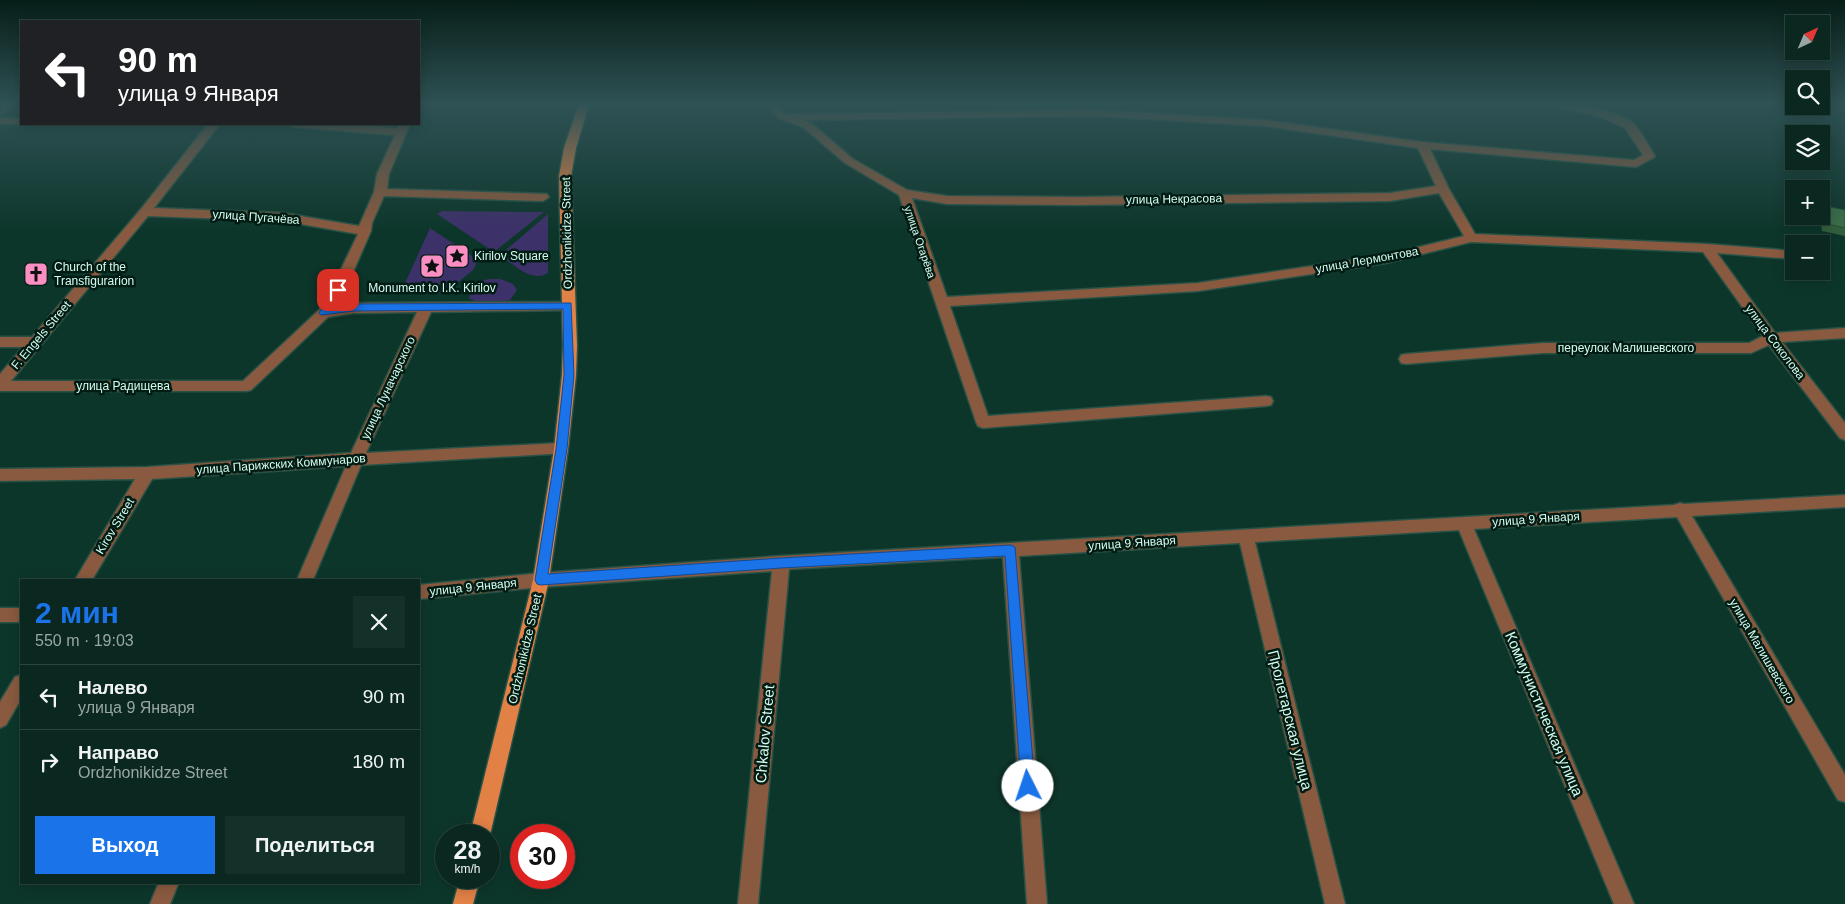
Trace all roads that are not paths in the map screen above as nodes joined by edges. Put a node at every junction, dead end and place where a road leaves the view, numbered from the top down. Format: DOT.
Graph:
graph roads {
  1 [pos="197,146"];
  2 [pos="395,146"];
  3 [pos="571,146"];
  4 [pos="832,146"];
  5 [pos="1423,146"];
  6 [pos="1445,146"];
  7 [pos="1642,146"];
  8 [pos="1444,189"];
  9 [pos="380,192"];
  10 [pos="904,193"];
  11 [pos="543,196"];
  12 [pos="145,212"];
  13 [pos="365,231"];
  14 [pos="1470,238"];
  15 [pos="1707,248"];
  16 [pos="1785,255"];
  17 [pos="941,302"];
  18 [pos="568,305"];
  19 [pos="426,307"];
  20 [pos="324,313"];
  21 [pos="1845,333"];
  22 [pos="1771,338"];
  23 [pos="0,342"];
  24 [pos="35,342"];
  25 [pos="1406,359"];
  26 [pos="0,385"];
  27 [pos="1266,400"];
  28 [pos="1845,434"];
  29 [pos="561,449"];
  30 [pos="356,459"];
  31 [pos="147,473"];
  32 [pos="0,475"];
  33 [pos="1845,501"];
  34 [pos="1680,509"];
  35 [pos="1464,524"];
  36 [pos="1246,536"];
  37 [pos="1011,550"];
  38 [pos="781,563"];
  39 [pos="84,579"];
  40 [pos="304,579"];
  41 [pos="541,580"];
  42 [pos="420,592"];
  43 [pos="0,615"];
  44 [pos="20,615"];
  45 [pos="20,685"];
  46 [pos="0,719"];
  47 [pos="1845,793"];
  48 [pos="483,824"];
  49 [pos="168,884"];
  50 [pos="467,889"];
  51 [pos="160,904"];
  52 [pos="463,904"];
  53 [pos="748,904"];
  54 [pos="1037,904"];
  55 [pos="1335,904"];
  56 [pos="1624,904"];
  1 -- 12 [label="street, F. Engels Street"];
  2 -- 9 [label="street"];
  3 -- 18 [label="main road, Ordzhonikidze Street"];
  4 -- 10 [label="street, улица Огарёва"];
  5 -- 8 [label="street"];
  6 -- 7 [label="street"];
  8 -- 10 [label="street, улица Некрасова"];
  8 -- 14 [label="street"];
  9 -- 11 [label="street"];
  9 -- 13 [label="street"];
  10 -- 17 [label="street, улица Огарёва"];
  12 -- 13 [label="street, улица Пугачёва"];
  12 -- 24 [label="street, F. Engels Street"];
  13 -- 20 [label="street"];
  14 -- 15 [label="street, улица Лермонтова"];
  14 -- 17 [label="street, улица Лермонтова"];
  15 -- 16 [label="street, улица Лермонтова"];
  15 -- 22 [label="street, улица Соколова"];
  17 -- 27 [label="street, улица Огарёва"];
  18 -- 19 [label="street"];
  18 -- 29 [label="main road, Ordzhonikidze Street"];
  19 -- 20 [label="street"];
  19 -- 30 [label="street, улица Луначарского"];
  20 -- 26 [label="street, улица Радищева"];
  21 -- 22 [label="street, переулок Малишевского"];
  22 -- 25 [label="street, переулок Малишевского"];
  22 -- 28 [label="street, улица Соколова"];
  23 -- 24 [label="street"];
  24 -- 26 [label="street, F. Engels Street"];
  29 -- 30 [label="street, улица Парижских Коммунаров"];
  29 -- 41 [label="main road, Ordzhonikidze Street"];
  30 -- 31 [label="street, улица Парижских Коммунаров"];
  30 -- 40 [label="street, улица Луначарского"];
  31 -- 32 [label="street, улица Парижских Коммунаров"];
  31 -- 39 [label="street, Kirov Street"];
  33 -- 34 [label="street, улица 9 Января"];
  34 -- 35 [label="street, улица 9 Января"];
  34 -- 47 [label="street, улица Малишевского"];
  35 -- 36 [label="street, улица 9 Января"];
  35 -- 56 [label="street, Коммунистическая улица"];
  36 -- 37 [label="street, улица 9 Января"];
  36 -- 55 [label="street, Пролетарская улица"];
  37 -- 38 [label="street, улица 9 Января"];
  37 -- 54 [label="street"];
  38 -- 41 [label="street, улица 9 Января"];
  38 -- 53 [label="street, Chkalov Street"];
  41 -- 42 [label="street, улица 9 Января"];
  41 -- 48 [label="main road, Ordzhonikidze Street"];
  43 -- 44 [label="street"];
  45 -- 46 [label="street"];
  49 -- 51 [label="street"];
  50 -- 52 [label="main road"];
}
